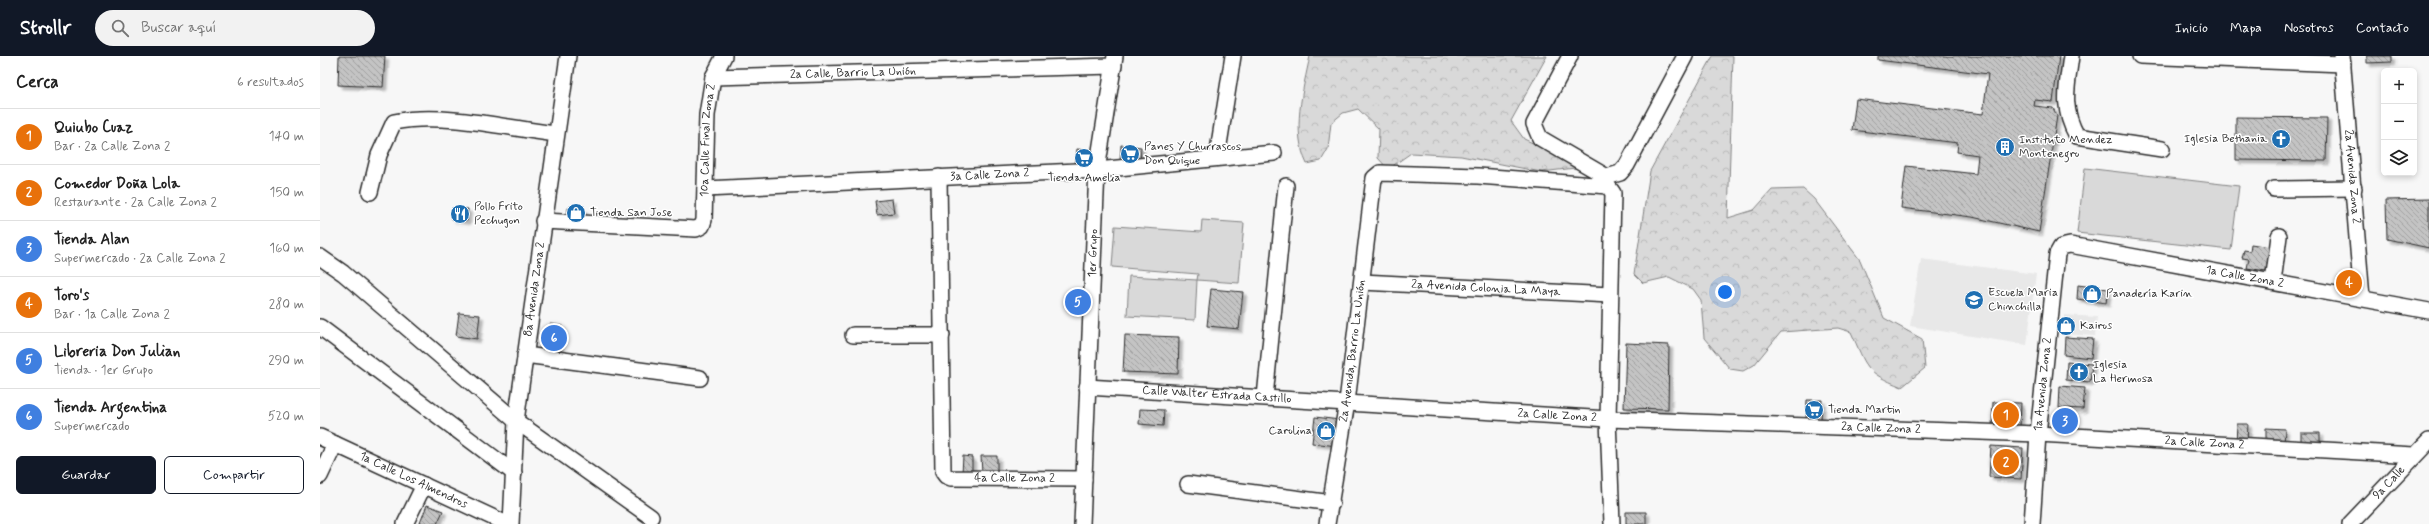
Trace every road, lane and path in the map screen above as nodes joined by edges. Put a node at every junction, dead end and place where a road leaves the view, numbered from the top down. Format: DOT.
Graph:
graph roads {
  1 [pos="568,56"];
  2 [pos="724,56"];
  3 [pos="1234,56"];
  4 [pos="1570,56"];
  5 [pos="1684,56"];
  6 [pos="2071,56"];
  7 [pos="2140,56"];
  8 [pos="2343,60"];
  9 [pos="1114,61"];
  10 [pos="712,77"];
  11 [pos="556,134"];
  12 [pos="2162,148"];
  13 [pos="1274,152"];
  14 [pos="1217,158"];
  15 [pos="1097,170"];
  16 [pos="940,177"];
  17 [pos="1286,186"];
  18 [pos="2354,188"];
  19 [pos="705,189"];
  20 [pos="2274,189"];
  21 [pos="370,192"];
  22 [pos="543,221"];
  23 [pos="2279,236"];
  24 [pos="2061,247"];
  25 [pos="320,256"];
  26 [pos="1362,282"];
  27 [pos="2273,282"];
  28 [pos="1610,295"];
  29 [pos="2362,298"];
  30 [pos="2429,311"];
  31 [pos="320,327"];
  32 [pos="853,335"];
  33 [pos="942,335"];
  34 [pos="525,355"];
  35 [pos="700,378"];
  36 [pos="1087,387"];
  37 [pos="1265,397"];
  38 [pos="1347,402"];
  39 [pos="1608,419"];
  40 [pos="516,421"];
  41 [pos="2038,434"];
  42 [pos="320,437"];
  43 [pos="2429,441"];
  44 [pos="335,444"];
  45 [pos="2414,455"];
  46 [pos="514,473"];
  47 [pos="320,476"];
  48 [pos="1084,479"];
  49 [pos="1188,484"];
  50 [pos="424,485"];
  51 [pos="1332,503"];
  52 [pos="651,517"];
  53 [pos="405,524"];
  54 [pos="506,524"];
  55 [pos="511,524"];
  56 [pos="1082,524"];
  57 [pos="1327,524"];
  58 [pos="1612,524"];
  59 [pos="2032,524"];
  60 [pos="2350,524"];
  1 -- 11 [label="street, 8a Avenida Zona 2"];
  2 -- 10 [label="street, 10a Calle Final Zona 2"];
  3 -- 14 [label="street"];
  4 -- 5 [label="street"];
  6 -- 12 [label="street"];
  7 -- 8 [label="street"];
  8 -- 18 [label="street, 2a Avenida Zona 2"];
  9 -- 10 [label="street, 2a Calle, Barrio La Unión"];
  9 -- 15 [label="street, 1er Grupo"];
  10 -- 19 [label="street, 10a Calle Final Zona 2"];
  11 -- 21 [label="street"];
  11 -- 22 [label="street, 8a Avenida Zona 2"];
  13 -- 14 [label="street, 3a Calle Zona 2"];
  14 -- 15 [label="street, 3a Calle Zona 2"];
  15 -- 16 [label="street, 3a Calle Zona 2"];
  15 -- 36 [label="street, 1er Grupo"];
  16 -- 19 [label="street, 3a Calle Zona 2"];
  16 -- 33 [label="street"];
  17 -- 37 [label="street"];
  18 -- 20 [label="street"];
  18 -- 29 [label="street, 2a Avenida Zona 2"];
  19 -- 22 [label="street, 10a Calle Final Zona 2"];
  22 -- 34 [label="street, 8a Avenida Zona 2"];
  23 -- 27 [label="street"];
  24 -- 27 [label="street, 1a Calle Zona 2"];
  24 -- 41 [label="street, 1a Avenida Zona 2"];
  25 -- 40 [label="street"];
  26 -- 28 [label="street, 2a Avenida Colonia La Maya"];
  26 -- 28 [label="street, 2a Avenida, Barrio La Unión"];
  26 -- 38 [label="street, 2a Avenida, Barrio La Unión"];
  27 -- 29 [label="street, 1a Calle Zona 2"];
  28 -- 39 [label="street"];
  29 -- 30 [label="street, 1a Calle Zona 2"];
  31 -- 46 [label="street"];
  32 -- 33 [label="street"];
  33 -- 48 [label="street, 4a Calle Zona 2"];
  34 -- 35 [label="street"];
  34 -- 40 [label="street, 8a Avenida Zona 2"];
  36 -- 37 [label="street, Calle Walter Estrada Castillo"];
  36 -- 48 [label="street, 1er Grupo"];
  37 -- 38 [label="street, Calle Walter Estrada Castillo"];
  38 -- 39 [label="street, 2a Calle Zona 2"];
  38 -- 51 [label="street, 2a Avenida, Barrio La Unión"];
  39 -- 41 [label="street, 2a Calle Zona 2"];
  39 -- 58 [label="street"];
  40 -- 46 [label="street, 8a Avenida Zona 2"];
  40 -- 52 [label="street"];
  41 -- 45 [label="street, 2a Calle Zona 2"];
  41 -- 59 [label="street, 1a Avenida Zona 2"];
  42 -- 44 [label="street, 1a Calle Los Almendros"];
  43 -- 45 [label="street, 9a Calle"];
  44 -- 47 [label="street"];
  44 -- 50 [label="street, 1a Calle Los Almendros"];
  45 -- 60 [label="street, 9a Calle"];
  46 -- 55 [label="street, 8a Avenida Zona 2"];
  48 -- 56 [label="street, 1er Grupo"];
  49 -- 51 [label="street"];
  50 -- 53 [label="street"];
  50 -- 54 [label="street, 1a Calle Los Almendros"];
  51 -- 57 [label="street, 2a Avenida, Barrio La Unión"];
}
